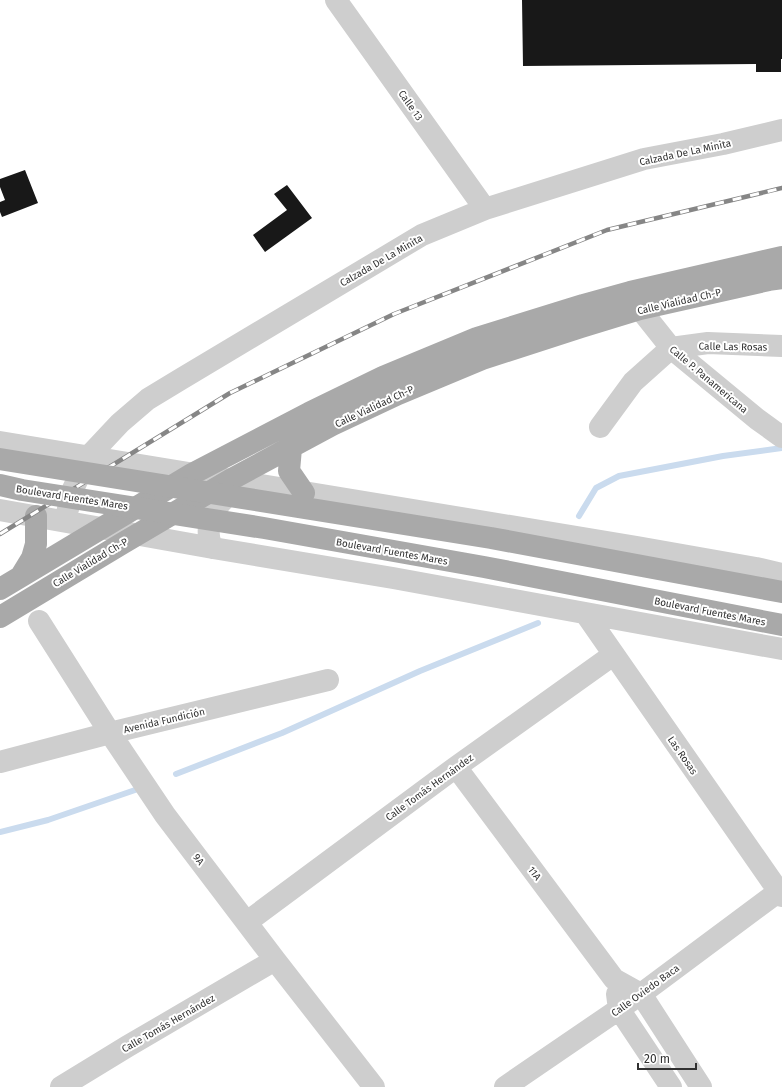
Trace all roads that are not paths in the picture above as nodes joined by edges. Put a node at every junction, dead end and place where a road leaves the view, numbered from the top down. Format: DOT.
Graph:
graph roads {
  1 [pos="336,0"];
  2 [pos="782,130"];
  3 [pos="485,209"];
  4 [pos="782,257"];
  5 [pos="782,278"];
  6 [pos="635,301"];
  7 [pos="782,346"];
  8 [pos="671,348"];
  9 [pos="600,427"];
  10 [pos="782,437"];
  11 [pos="0,442"];
  12 [pos="291,448"];
  13 [pos="89,456"];
  14 [pos="0,459"];
  15 [pos="192,474"];
  16 [pos="241,482"];
  17 [pos="0,485"];
  18 [pos="304,493"];
  19 [pos="0,510"];
  20 [pos="36,516"];
  21 [pos="65,521"];
  22 [pos="104,528"];
  23 [pos="138,534"];
  24 [pos="213,548"];
  25 [pos="782,574"];
  26 [pos="21,576"];
  27 [pos="0,589"];
  28 [pos="782,592"];
  29 [pos="585,613"];
  30 [pos="0,617"];
  31 [pos="39,621"];
  32 [pos="782,625"];
  33 [pos="782,649"];
  34 [pos="613,655"];
  35 [pos="328,680"];
  36 [pos="110,733"];
  37 [pos="0,762"];
  38 [pos="456,767"];
  39 [pos="781,892"];
  40 [pos="247,922"];
  41 [pos="276,960"];
  42 [pos="614,979"];
  43 [pos="641,994"];
  44 [pos="619,1009"];
  45 [pos="61,1087"];
  46 [pos="374,1087"];
  47 [pos="505,1087"];
  48 [pos="671,1087"];
  49 [pos="701,1087"];
  1 -- 3 [label="street, Calle 13"];
  2 -- 3 [label="street, Calzada De La Minita"];
  3 -- 13 [label="street, Calzada De La Minita"];
  4 -- 6 [label="main road, Calle Vialidad Ch-P"];
  5 -- 6 [label="main road, Calle Vialidad Ch-P"];
  6 -- 8 [label="street, Calle P. Panamericana"];
  6 -- 12 [label="main road, Calle Vialidad Ch-P"];
  6 -- 15 [label="main road, Calle Vialidad Ch-P"];
  7 -- 8 [label="street, Calle Las Rosas"];
  8 -- 9 [label="street"];
  8 -- 10 [label="street, Calle P. Panamericana"];
  11 -- 13 [label="street"];
  12 -- 16 [label="main road, Calle Vialidad Ch-P"];
  12 -- 18 [label="main road"];
  13 -- 15 [label="street"];
  13 -- 21 [label="street, Calzada De La Minita"];
  14 -- 28 [label="main road, bridge"];
  15 -- 16 [label="street"];
  15 -- 22 [label="main road, Calle Vialidad Ch-P"];
  16 -- 18 [label="street"];
  16 -- 23 [label="main road, Calle Vialidad Ch-P"];
  16 -- 24 [label="street"];
  17 -- 32 [label="main road, Boulevard Fuentes Mares, bridge"];
  18 -- 25 [label="street"];
  19 -- 20 [label="street"];
  20 -- 21 [label="street"];
  20 -- 26 [label="main road"];
  21 -- 22 [label="street"];
  22 -- 23 [label="street"];
  22 -- 26 [label="main road, Calle Vialidad Ch-P"];
  23 -- 24 [label="street"];
  23 -- 30 [label="main road, Calle Vialidad Ch-P"];
  24 -- 29 [label="street"];
  26 -- 27 [label="main road, Calle Vialidad Ch-P"];
  29 -- 33 [label="street"];
  29 -- 34 [label="street, Las Rosas"];
  31 -- 36 [label="street, 9A"];
  34 -- 38 [label="street, Calle Tomás Hernández"];
  34 -- 39 [label="street, Las Rosas"];
  35 -- 36 [label="street, Avenida Fundición"];
  36 -- 37 [label="street, Avenida Fundición"];
  36 -- 40 [label="street, 9A"];
  38 -- 40 [label="street, Calle Tomás Hernández"];
  38 -- 42 [label="street, 11A"];
  39 -- 43 [label="street, Calle Oviedo Baca"];
  40 -- 41 [label="street, 9A"];
  41 -- 45 [label="street, Calle Tomás Hernández"];
  41 -- 46 [label="street, 9A"];
  42 -- 43 [label="street, 11A"];
  42 -- 44 [label="street, 11A"];
  43 -- 44 [label="street, Calle Oviedo Baca"];
  43 -- 49 [label="street"];
  44 -- 47 [label="street, Calle Oviedo Baca"];
  44 -- 48 [label="street, 11A"];
}
